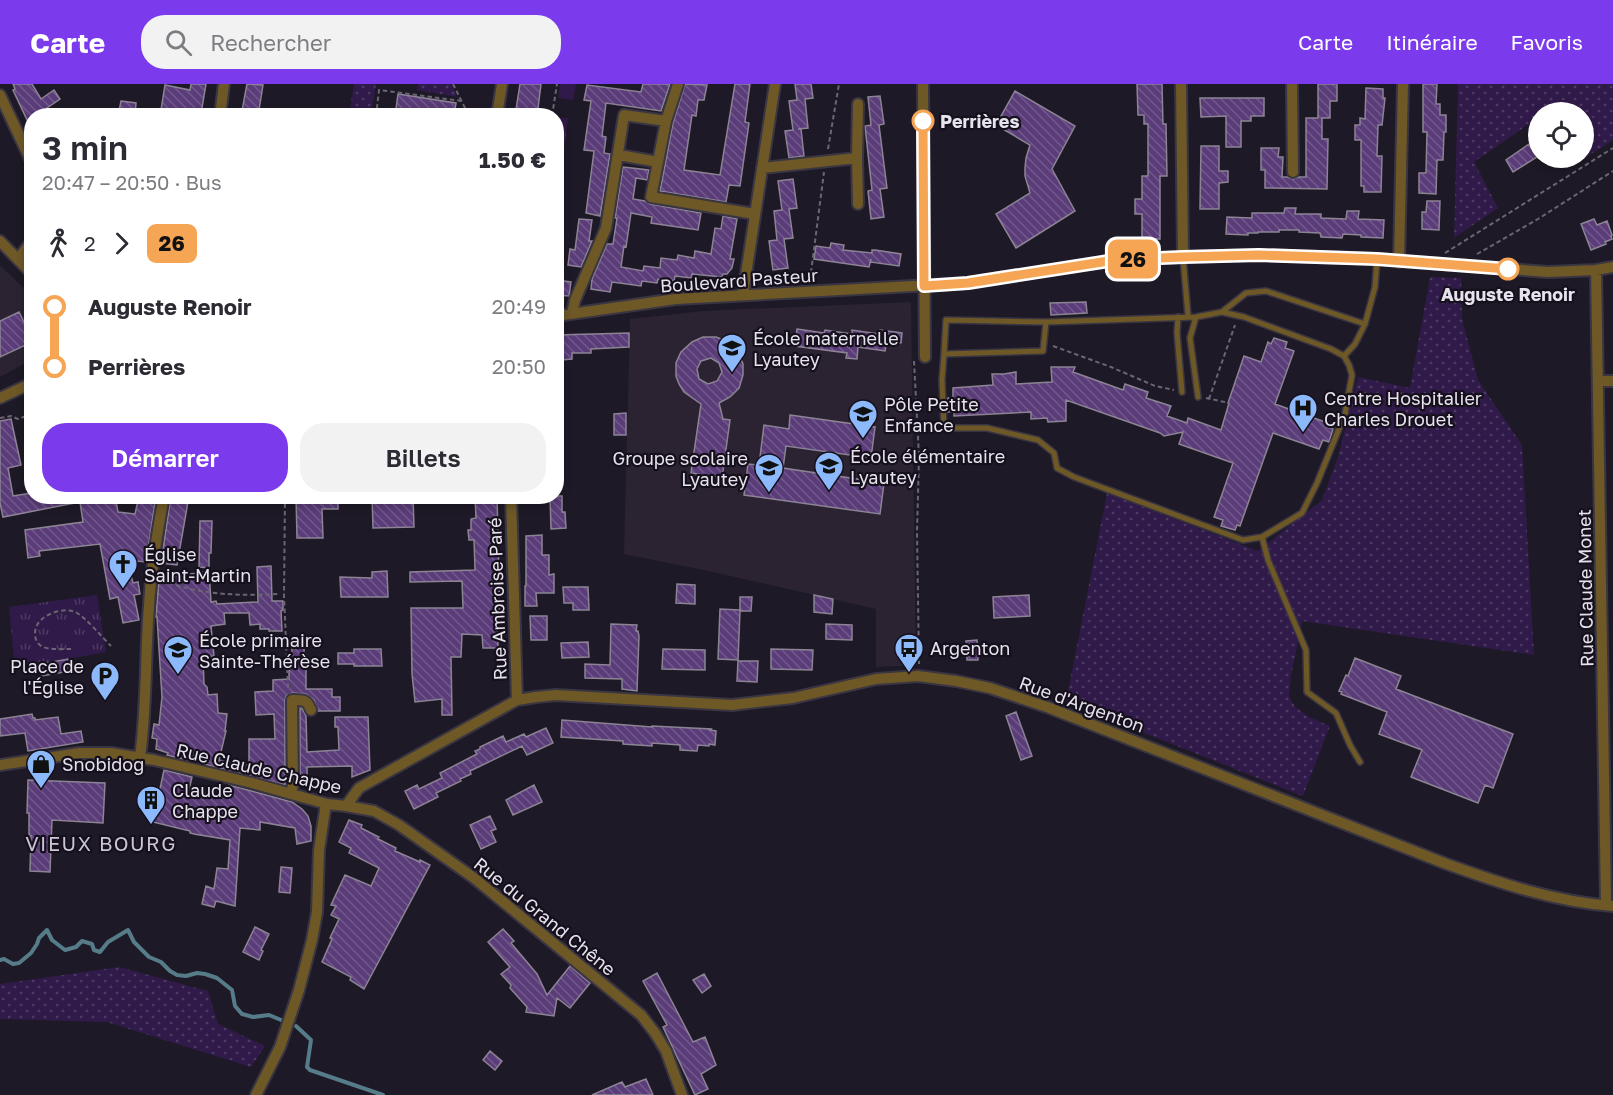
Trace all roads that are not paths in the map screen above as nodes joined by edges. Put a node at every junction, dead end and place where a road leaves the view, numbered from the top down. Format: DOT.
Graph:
graph roads {
  1 [pos="224,84"];
  2 [pos="502,84"];
  3 [pos="678,84"];
  4 [pos="775,84"];
  5 [pos="923,84"];
  6 [pos="1181,84"];
  7 [pos="1292,84"];
  8 [pos="1403,84"];
  9 [pos="0,95"];
  10 [pos="858,105"];
  11 [pos="221,108"];
  12 [pos="498,108"];
  13 [pos="666,122"];
  14 [pos="24,146"];
  15 [pos="619,155"];
  16 [pos="857,158"];
  17 [pos="657,162"];
  18 [pos="762,168"];
  19 [pos="1293,172"];
  20 [pos="858,204"];
  21 [pos="755,214"];
  22 [pos="0,241"];
  23 [pos="24,251"];
  24 [pos="1183,257"];
  25 [pos="18,259"];
  26 [pos="1377,259"];
  27 [pos="1399,261"];
  28 [pos="24,265"];
  29 [pos="1613,267"];
  30 [pos="1596,270"];
  31 [pos="924,286"];
  32 [pos="742,294"];
  33 [pos="1222,312"];
  34 [pos="572,313"];
  35 [pos="564,314"];
  36 [pos="1188,316"];
  37 [pos="1178,317"];
  38 [pos="1196,317"];
  39 [pos="1046,322"];
  40 [pos="1365,324"];
  41 [pos="944,354"];
  42 [pos="1344,356"];
  43 [pos="925,357"];
  44 [pos="1598,381"];
  45 [pos="1613,381"];
  46 [pos="24,388"];
  47 [pos="1182,392"];
  48 [pos="1198,397"];
  49 [pos="0,398"];
  50 [pos="163,504"];
  51 [pos="511,504"];
  52 [pos="1262,537"];
  53 [pos="517,700"];
  54 [pos="311,710"];
  55 [pos="140,757"];
  56 [pos="1360,762"];
  57 [pos="0,765"];
  58 [pos="291,794"];
  59 [pos="327,804"];
  60 [pos="346,806"];
  61 [pos="1610,905"];
  62 [pos="256,1095"];
  63 [pos="682,1095"];
  1 -- 11 [label="street"];
  2 -- 12 [label="street"];
  3 -- 13 [label="street"];
  4 -- 18 [label="street"];
  5 -- 31 [label="street"];
  6 -- 24 [label="street"];
  7 -- 19 [label="street"];
  8 -- 27 [label="street"];
  9 -- 14 [label="street"];
  10 -- 16 [label="street"];
  13 -- 15 [label="street"];
  13 -- 17 [label="street"];
  15 -- 17 [label="street"];
  15 -- 34 [label="street"];
  16 -- 18 [label="street"];
  16 -- 20 [label="street"];
  17 -- 21 [label="street"];
  18 -- 21 [label="street"];
  21 -- 32 [label="street"];
  22 -- 25 [label="street"];
  23 -- 25 [label="street"];
  24 -- 26 [label="street, Boulevard Pasteur"];
  24 -- 31 [label="street, Boulevard Pasteur"];
  24 -- 36 [label="lane"];
  25 -- 28 [label="street"];
  26 -- 27 [label="street, Boulevard Pasteur"];
  26 -- 40 [label="lane"];
  27 -- 30 [label="street, Boulevard Pasteur"];
  29 -- 30 [label="street, Boulevard Pasteur"];
  30 -- 44 [label="street, Rue Claude Monet"];
  31 -- 32 [label="street, Boulevard Pasteur"];
  31 -- 43 [label="street"];
  32 -- 34 [label="street, Boulevard Pasteur"];
  33 -- 38 [label="lane"];
  33 -- 40 [label="lane"];
  33 -- 42 [label="lane"];
  34 -- 35 [label="street, Boulevard Pasteur"];
  36 -- 37 [label="lane"];
  36 -- 38 [label="lane"];
  37 -- 39 [label="lane"];
  37 -- 47 [label="lane"];
  38 -- 48 [label="lane"];
  39 -- 41 [label="lane"];
  39 -- 41 [label="lane"];
  40 -- 42 [label="lane"];
  41 -- 52 [label="lane"];
  42 -- 52 [label="lane"];
  44 -- 45 [label="street"];
  44 -- 61 [label="street, Rue Claude Monet"];
  46 -- 49 [label="street"];
  50 -- 55 [label="street"];
  51 -- 53 [label="street, Rue Ambroise Paré"];
  52 -- 56 [label="lane"];
  53 -- 60 [label="street, Rue Claude Chappe"];
  53 -- 61 [label="street, Rue d'Argenton"];
  54 -- 58 [label="street"];
  55 -- 57 [label="street, Rue Claude Chappe"];
  55 -- 58 [label="street, Rue Claude Chappe"];
  58 -- 59 [label="street, Rue Claude Chappe"];
  59 -- 60 [label="street, Rue Claude Chappe"];
  59 -- 62 [label="street"];
  60 -- 63 [label="street, Rue du Grand Chêne"];
}
